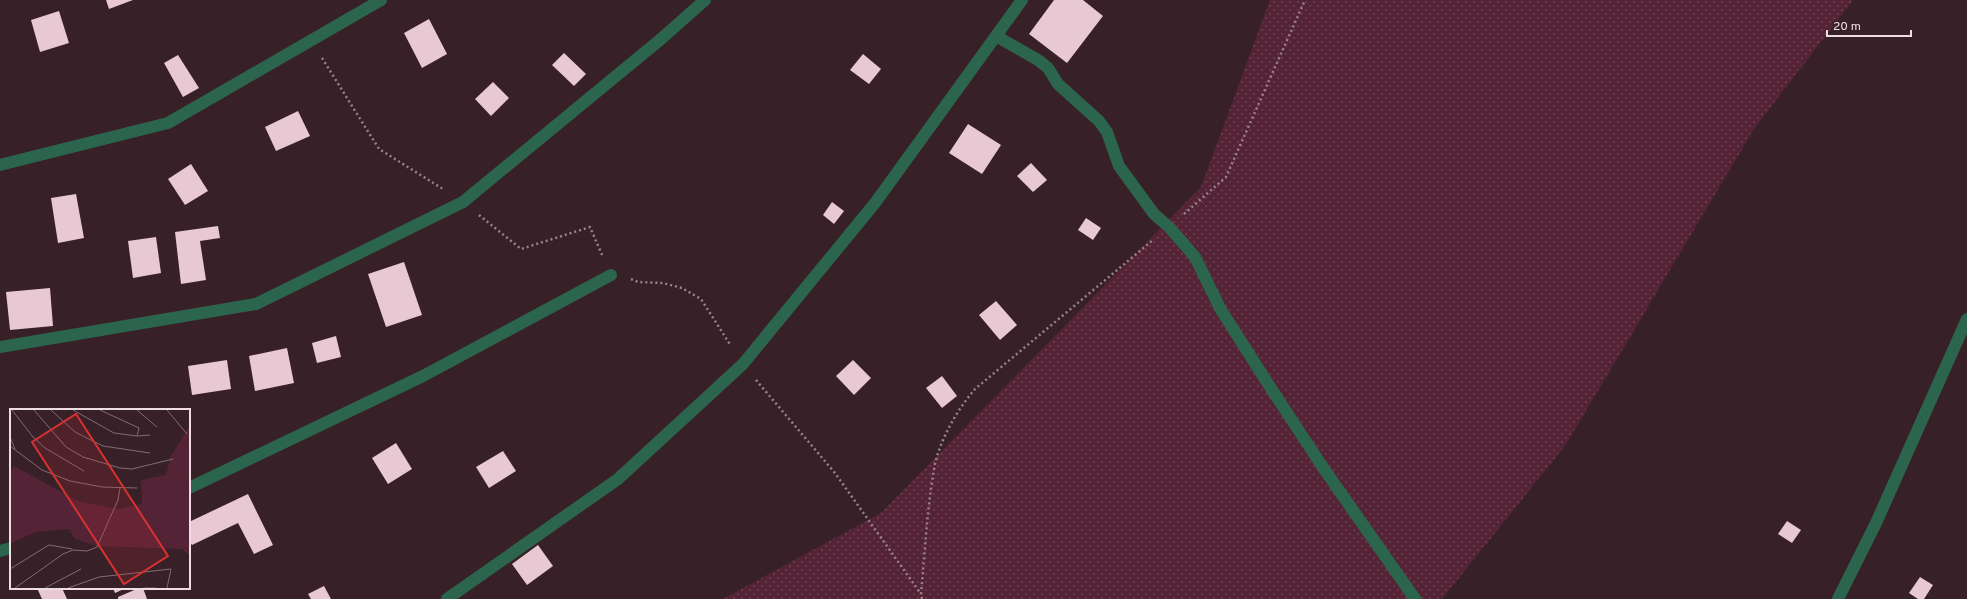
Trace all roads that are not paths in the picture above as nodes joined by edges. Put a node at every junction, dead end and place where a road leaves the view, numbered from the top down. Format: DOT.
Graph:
graph roads {
  1 [pos="381,0"];
  2 [pos="705,0"];
  3 [pos="1022,0"];
  4 [pos="996,36"];
  5 [pos="0,165"];
  6 [pos="610,275"];
  7 [pos="1967,319"];
  8 [pos="0,347"];
  9 [pos="190,488"];
  10 [pos="10,548"];
  11 [pos="0,551"];
  12 [pos="447,599"];
  13 [pos="1415,599"];
  14 [pos="1838,599"];
  1 -- 5 [label="street"];
  2 -- 8 [label="street"];
  3 -- 4 [label="street"];
  4 -- 12 [label="street"];
  4 -- 13 [label="street"];
  6 -- 9 [label="street"];
  7 -- 14 [label="street"];
  10 -- 11 [label="street"];
}
